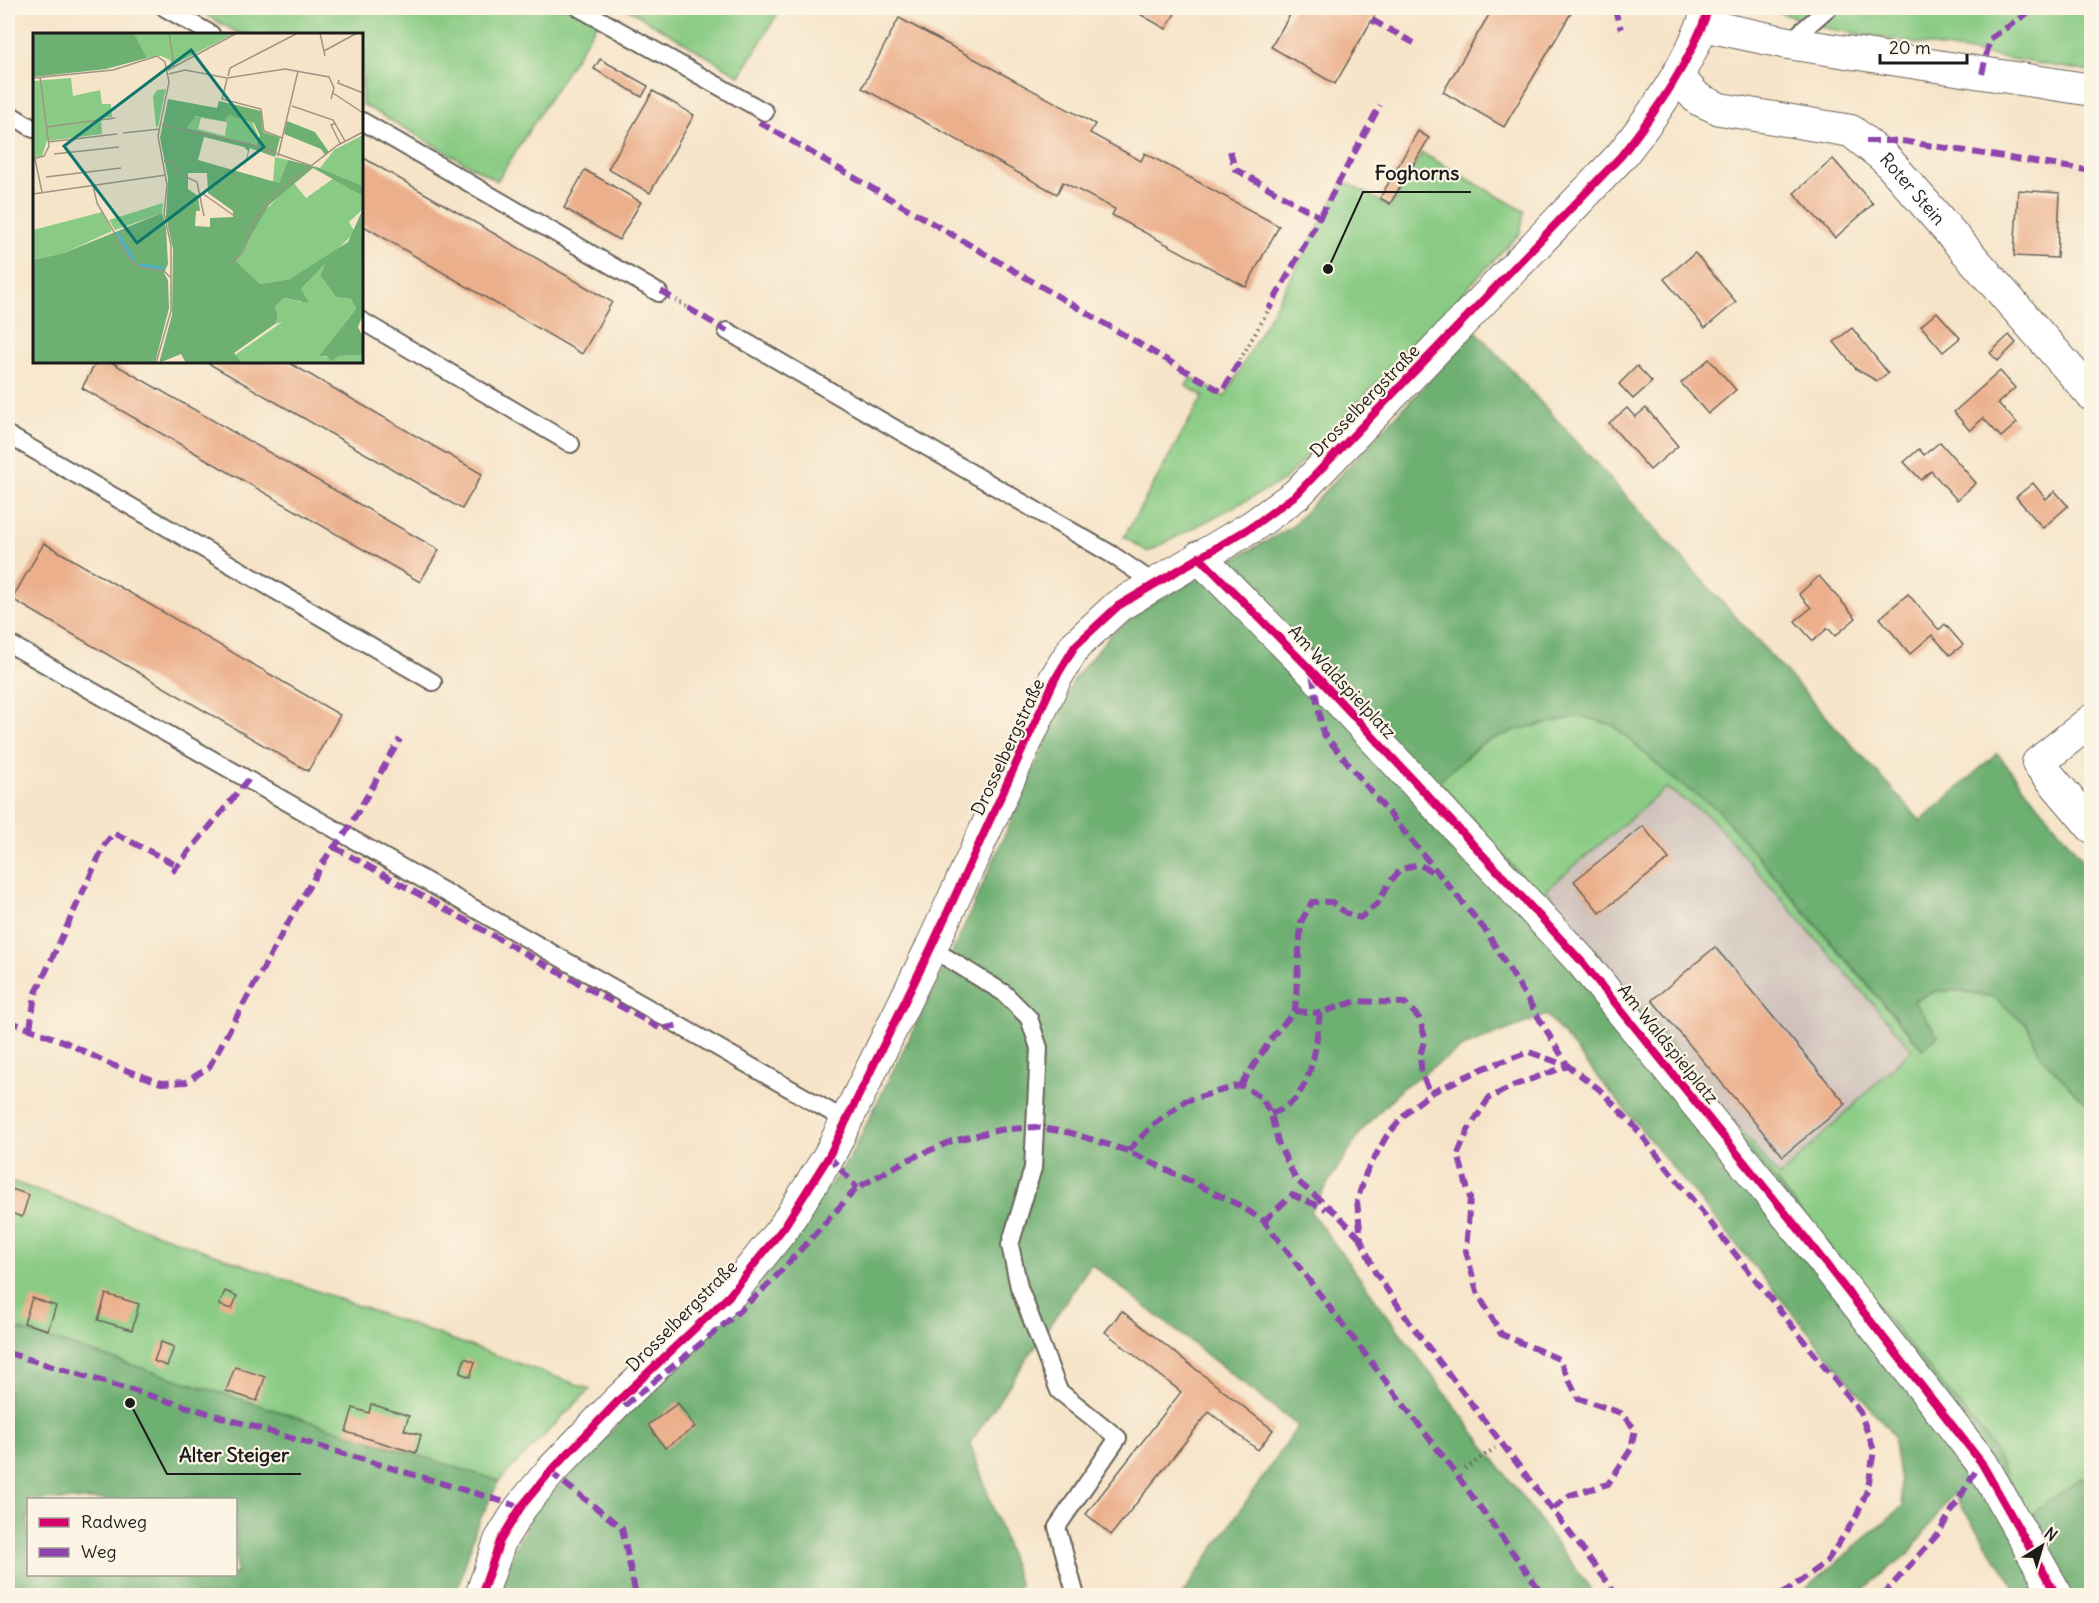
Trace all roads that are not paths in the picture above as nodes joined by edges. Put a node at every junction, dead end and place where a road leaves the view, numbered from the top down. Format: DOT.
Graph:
graph roads {
  1 [pos="165,8"];
  2 [pos="579,8"];
  3 [pos="1828,8"];
  4 [pos="1706,16"];
  5 [pos="209,33"];
  6 [pos="1788,43"];
  7 [pos="1677,76"];
  8 [pos="2091,90"];
  9 [pos="765,112"];
  10 [pos="8,113"];
  11 [pos="363,122"];
  12 [pos="33,128"];
  13 [pos="659,293"];
  14 [pos="363,322"];
  15 [pos="727,331"];
  16 [pos="2091,395"];
  17 [pos="8,435"];
  18 [pos="571,444"];
  19 [pos="1199,557"];
  20 [pos="1154,583"];
  21 [pos="8,643"];
  22 [pos="433,682"];
  23 [pos="2091,720"];
  24 [pos="2091,827"];
  25 [pos="931,948"];
  26 [pos="845,1120"];
  27 [pos="1077,1595"];
  28 [pos="481,1596"];
  29 [pos="2057,1596"];
  1 -- 5 [label="lane"];
  2 -- 9 [label="lane"];
  3 -- 6 [label="lane"];
  4 -- 6 [label="street"];
  4 -- 7 [label="street, Drosselbergstraße"];
  6 -- 8 [label="street"];
  7 -- 16 [label="street, Roter Stein"];
  7 -- 19 [label="street, Drosselbergstraße"];
  10 -- 12 [label="lane"];
  11 -- 13 [label="lane"];
  14 -- 18 [label="lane"];
  15 -- 20 [label="lane"];
  17 -- 22 [label="lane"];
  19 -- 20 [label="street, Drosselbergstraße"];
  19 -- 29 [label="street, Am Waldspielplatz"];
  20 -- 25 [label="street, Drosselbergstraße"];
  21 -- 26 [label="lane"];
  23 -- 24 [label="street"];
  25 -- 26 [label="street, Drosselbergstraße"];
  25 -- 27 [label="lane"];
  26 -- 28 [label="street, Drosselbergstraße"];
}
